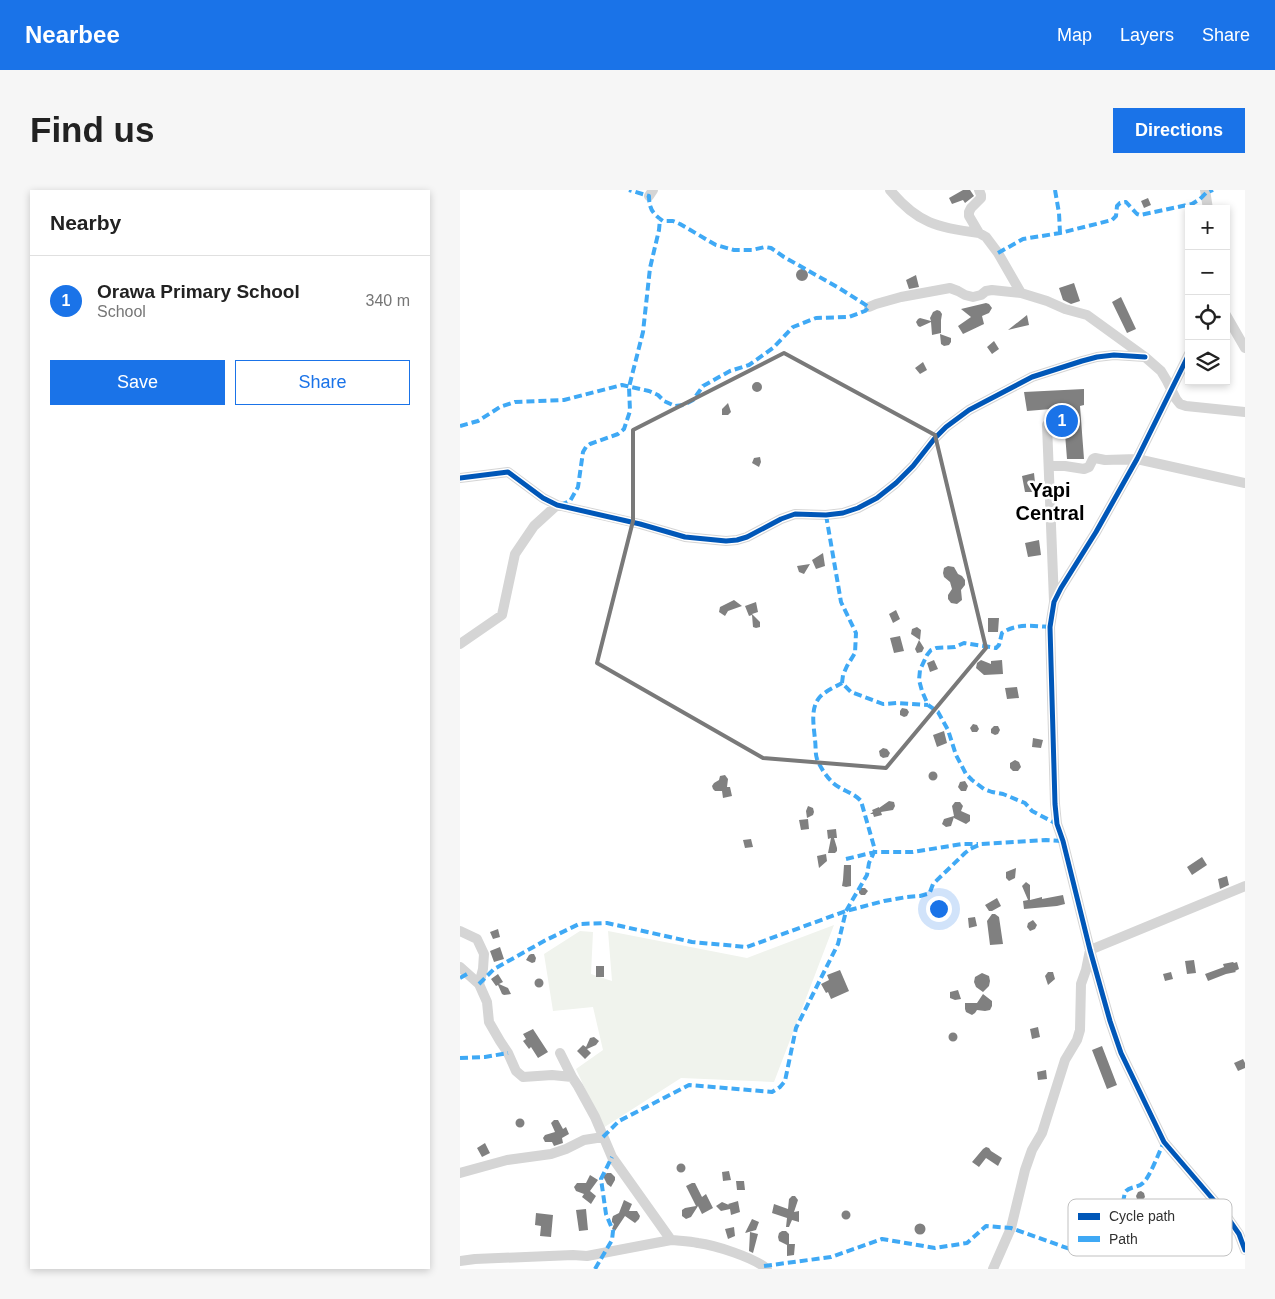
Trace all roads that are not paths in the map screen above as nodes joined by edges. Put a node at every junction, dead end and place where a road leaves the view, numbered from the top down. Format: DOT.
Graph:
graph roads {
  1 [pos="890,190"];
  2 [pos="979,190"];
  3 [pos="1205,190"];
  4 [pos="1207,205"];
  5 [pos="979,233"];
  6 [pos="1021,293"];
  7 [pos="869,307"];
  8 [pos="1230,322"];
  9 [pos="1245,348"];
  10 [pos="1146,357"];
  11 [pos="1185,362"];
  12 [pos="1172,389"];
  13 [pos="1245,412"];
  14 [pos="1047,425"];
  15 [pos="1137,459"];
  16 [pos="1049,466"];
  17 [pos="460,478"];
  18 [pos="1245,483"];
  19 [pos="557,506"];
  20 [pos="1054,602"];
  21 [pos="460,644"];
  22 [pos="1245,886"];
  23 [pos="460,931"];
  24 [pos="1090,950"];
  25 [pos="460,968"];
  26 [pos="479,984"];
  27 [pos="560,1053"];
  28 [pos="572,1078"];
  29 [pos="603,1137"];
  30 [pos="460,1173"];
  31 [pos="1213,1199"];
  32 [pos="1232,1224"];
  33 [pos="671,1240"];
  34 [pos="1245,1250"];
  35 [pos="460,1261"];
  36 [pos="767,1269"];
  37 [pos="993,1269"];
  1 -- 5 [label="street"];
  2 -- 5 [label="street"];
  3 -- 4 [label="street"];
  5 -- 6 [label="street"];
  6 -- 7 [label="street"];
  6 -- 10 [label="street"];
  8 -- 9 [label="street"];
  10 -- 12 [label="street"];
  10 -- 19 [label="street"];
  11 -- 12 [label="street"];
  12 -- 13 [label="street"];
  12 -- 15 [label="street"];
  14 -- 16 [label="street"];
  15 -- 16 [label="street"];
  15 -- 18 [label="street"];
  15 -- 20 [label="street"];
  16 -- 20 [label="street"];
  17 -- 19 [label="street"];
  19 -- 21 [label="street"];
  20 -- 24 [label="street"];
  22 -- 24 [label="street"];
  23 -- 26 [label="street"];
  24 -- 31 [label="street"];
  24 -- 37 [label="street"];
  25 -- 26 [label="street"];
  26 -- 28 [label="street"];
  27 -- 28 [label="street"];
  28 -- 29 [label="street"];
  29 -- 30 [label="street"];
  29 -- 33 [label="street"];
  32 -- 34 [label="street"];
  33 -- 35 [label="street"];
  33 -- 36 [label="street"];
}
